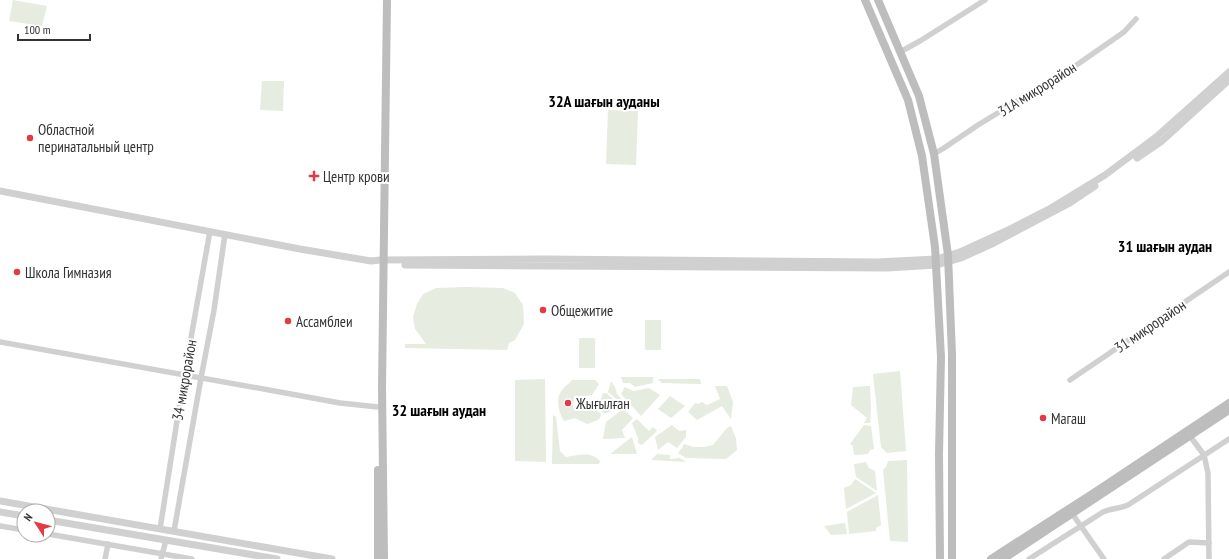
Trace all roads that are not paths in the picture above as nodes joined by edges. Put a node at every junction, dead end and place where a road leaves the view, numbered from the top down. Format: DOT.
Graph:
graph roads {
  1 [pos="383,0"];
  2 [pos="387,0"];
  3 [pos="865,0"];
  4 [pos="878,0"];
  5 [pos="985,0"];
  6 [pos="1136,19"];
  7 [pos="900,52"];
  8 [pos="1229,72"];
  9 [pos="1229,80"];
  10 [pos="934,154"];
  11 [pos="922,156"];
  12 [pos="0,191"];
  13 [pos="210,231"];
  14 [pos="225,234"];
  15 [pos="948,259"];
  16 [pos="379,262"];
  17 [pos="936,262"];
  18 [pos="1229,272"];
  19 [pos="0,342"];
  20 [pos="185,375"];
  21 [pos="201,378"];
  22 [pos="1070,380"];
  23 [pos="1229,403"];
  24 [pos="378,407"];
  25 [pos="1229,410"];
  26 [pos="1190,436"];
  27 [pos="1229,439"];
  28 [pos="1204,455"];
  29 [pos="0,501"];
  30 [pos="0,512"];
  31 [pos="1071,512"];
  32 [pos="16,515"];
  33 [pos="56,521"];
  34 [pos="0,526"];
  35 [pos="1082,526"];
  36 [pos="16,529"];
  37 [pos="160,529"];
  38 [pos="174,531"];
  39 [pos="56,535"];
  40 [pos="166,540"];
  41 [pos="1209,543"];
  42 [pos="108,544"];
  43 [pos="162,556"];
  44 [pos="105,559"];
  45 [pos="192,559"];
  46 [pos="277,559"];
  47 [pos="332,559"];
  48 [pos="378,559"];
  49 [pos="384,559"];
  50 [pos="940,559"];
  51 [pos="952,559"];
  52 [pos="991,559"];
  53 [pos="1003,559"];
  54 [pos="1029,559"];
  55 [pos="1104,559"];
  56 [pos="1164,559"];
  57 [pos="1209,559"];
  1 -- 16 [label="main road"];
  2 -- 16 [label="main road"];
  3 -- 11 [label="main road"];
  4 -- 7 [label="main road"];
  5 -- 7 [label="street"];
  6 -- 10 [label="street, 31А микрорайон"];
  7 -- 10 [label="main road"];
  8 -- 15 [label="street"];
  9 -- 15 [label="street"];
  10 -- 11 [label="main road"];
  10 -- 15 [label="main road"];
  11 -- 17 [label="main road"];
  12 -- 13 [label="street"];
  13 -- 14 [label="street"];
  13 -- 20 [label="street, 34 микрорайон"];
  14 -- 16 [label="street"];
  14 -- 21 [label="street"];
  15 -- 17 [label="street"];
  15 -- 51 [label="main road"];
  16 -- 17 [label="street"];
  16 -- 24 [label="main road"];
  16 -- 49 [label="main road"];
  17 -- 50 [label="main road"];
  18 -- 22 [label="street, 31 микрорайон"];
  19 -- 20 [label="street"];
  20 -- 21 [label="street"];
  20 -- 37 [label="street, 34 микрорайон"];
  21 -- 24 [label="street"];
  21 -- 38 [label="street"];
  23 -- 31 [label="main road"];
  24 -- 48 [label="main road"];
  25 -- 26 [label="main road"];
  26 -- 28 [label="street"];
  26 -- 31 [label="main road"];
  27 -- 28 [label="street"];
  28 -- 35 [label="street"];
  28 -- 41 [label="street"];
  29 -- 37 [label="street"];
  30 -- 32 [label="street"];
  31 -- 35 [label="street"];
  31 -- 52 [label="main road"];
  31 -- 53 [label="main road"];
  33 -- 40 [label="street"];
  34 -- 36 [label="street"];
  35 -- 54 [label="street"];
  35 -- 55 [label="street"];
  37 -- 38 [label="street"];
  38 -- 47 [label="street"];
  39 -- 42 [label="street"];
  40 -- 43 [label="street"];
  40 -- 46 [label="street"];
  41 -- 56 [label="street"];
  41 -- 57 [label="street"];
  42 -- 43 [label="street"];
  42 -- 44 [label="street"];
  43 -- 45 [label="street"];
}
